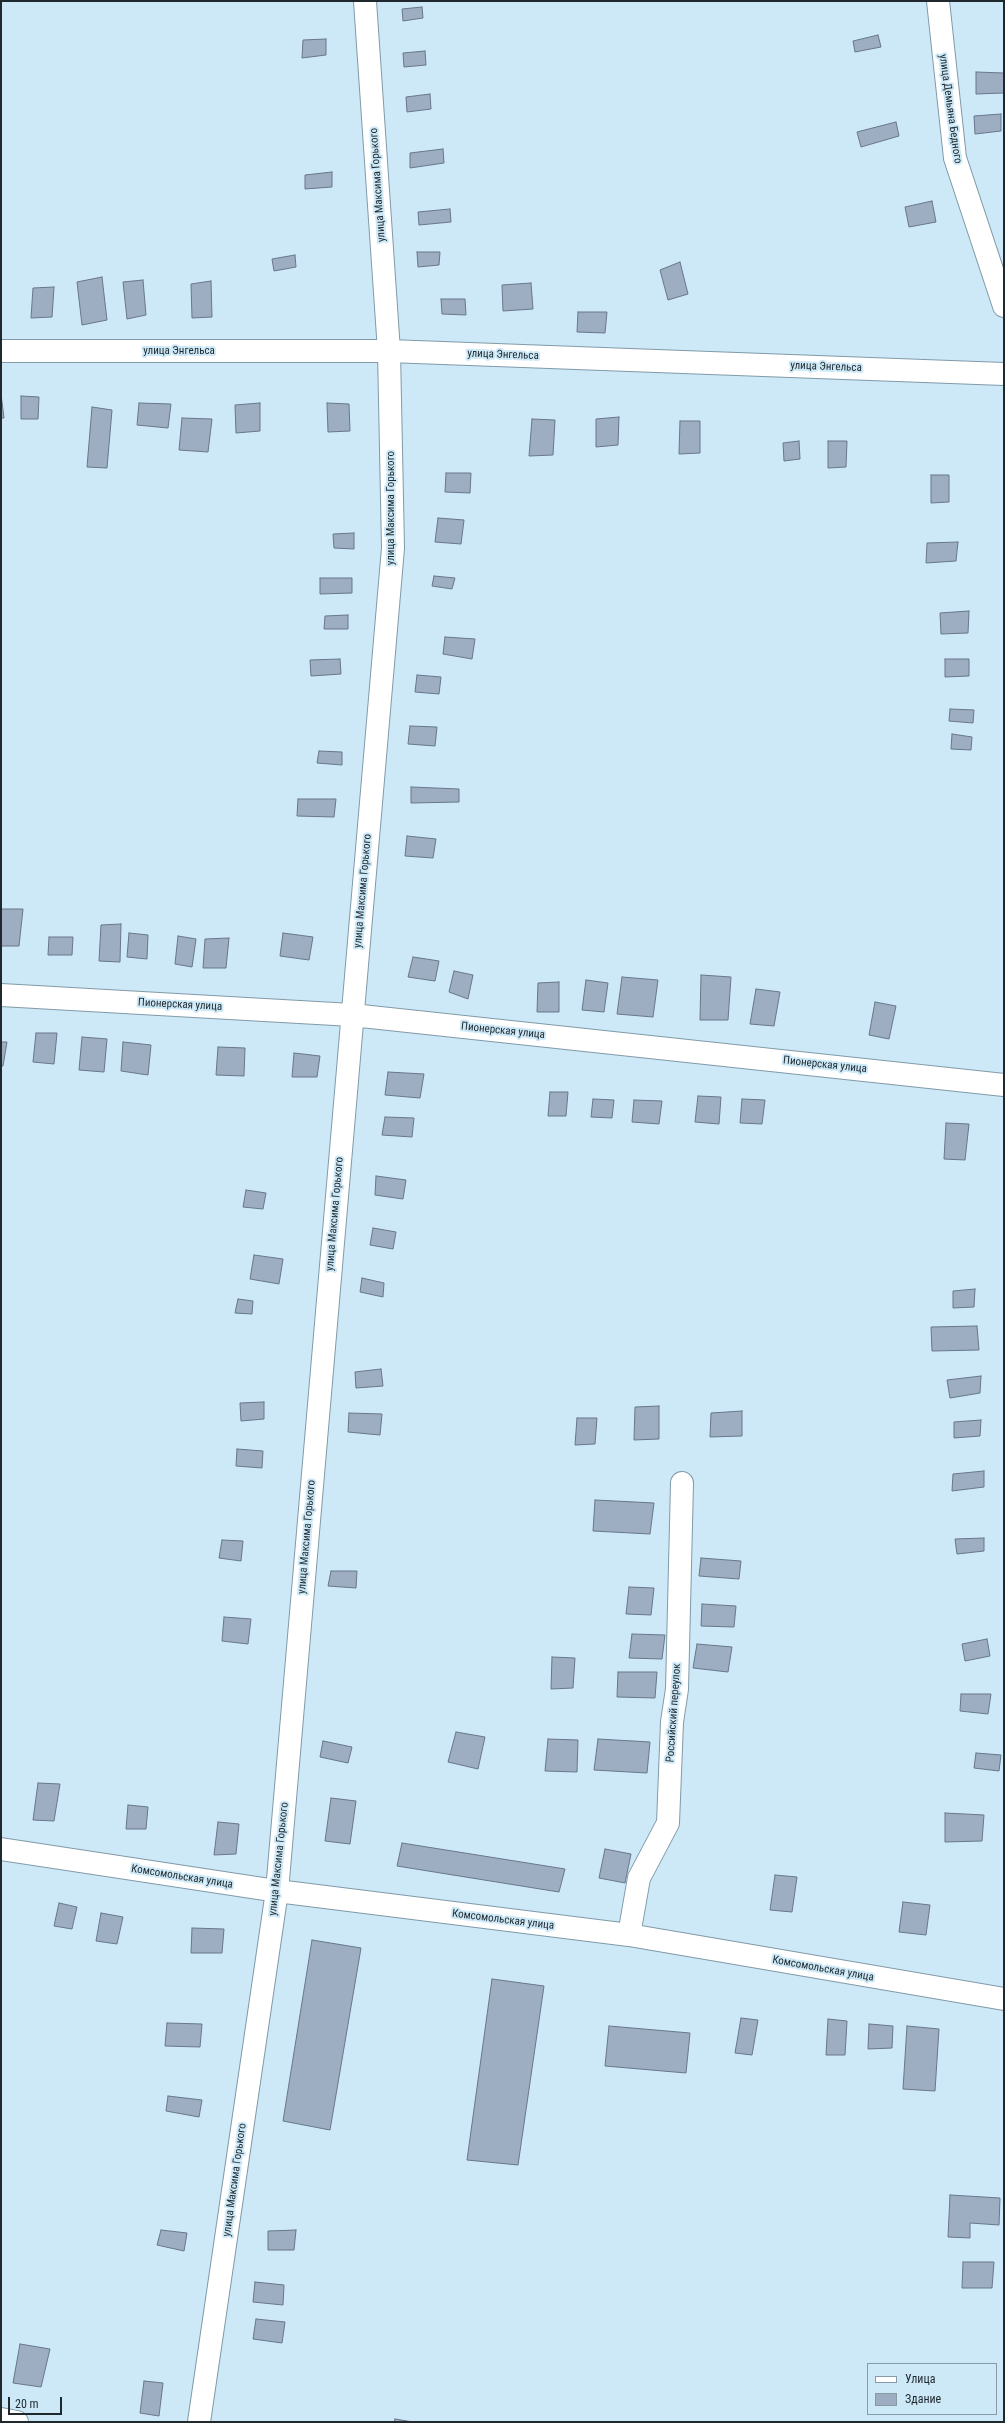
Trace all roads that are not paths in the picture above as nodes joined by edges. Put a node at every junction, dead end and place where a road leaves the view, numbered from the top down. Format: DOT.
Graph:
graph roads {
  1 [pos="365,1"];
  2 [pos="938,1"];
  3 [pos="1004,306"];
  4 [pos="389,351"];
  5 [pos="1,352"];
  6 [pos="1004,374"];
  7 [pos="1,995"];
  8 [pos="352,1015"];
  9 [pos="1004,1085"];
  10 [pos="682,1483"];
  11 [pos="1,1849"];
  12 [pos="277,1891"];
  13 [pos="629,1935"];
  14 [pos="1004,1999"];
  15 [pos="1,2419"];
  16 [pos="17,2422"];
  17 [pos="199,2422"];
  1 -- 4 [label="street, улица Максима Горького"];
  2 -- 3 [label="street, улица Демьяна Бедного"];
  4 -- 5 [label="street, улица Энгельса"];
  4 -- 6 [label="street, улица Энгельса"];
  4 -- 8 [label="street, улица Максима Горького"];
  7 -- 8 [label="street, Пионерская улица"];
  8 -- 9 [label="street, Пионерская улица"];
  8 -- 12 [label="street, улица Максима Горького"];
  10 -- 13 [label="street, Российский переулок"];
  11 -- 12 [label="street, Комсомольская улица"];
  12 -- 13 [label="street, Комсомольская улица"];
  12 -- 17 [label="street, улица Максима Горького"];
  13 -- 14 [label="street, Комсомольская улица"];
  15 -- 16 [label="street"];
}
